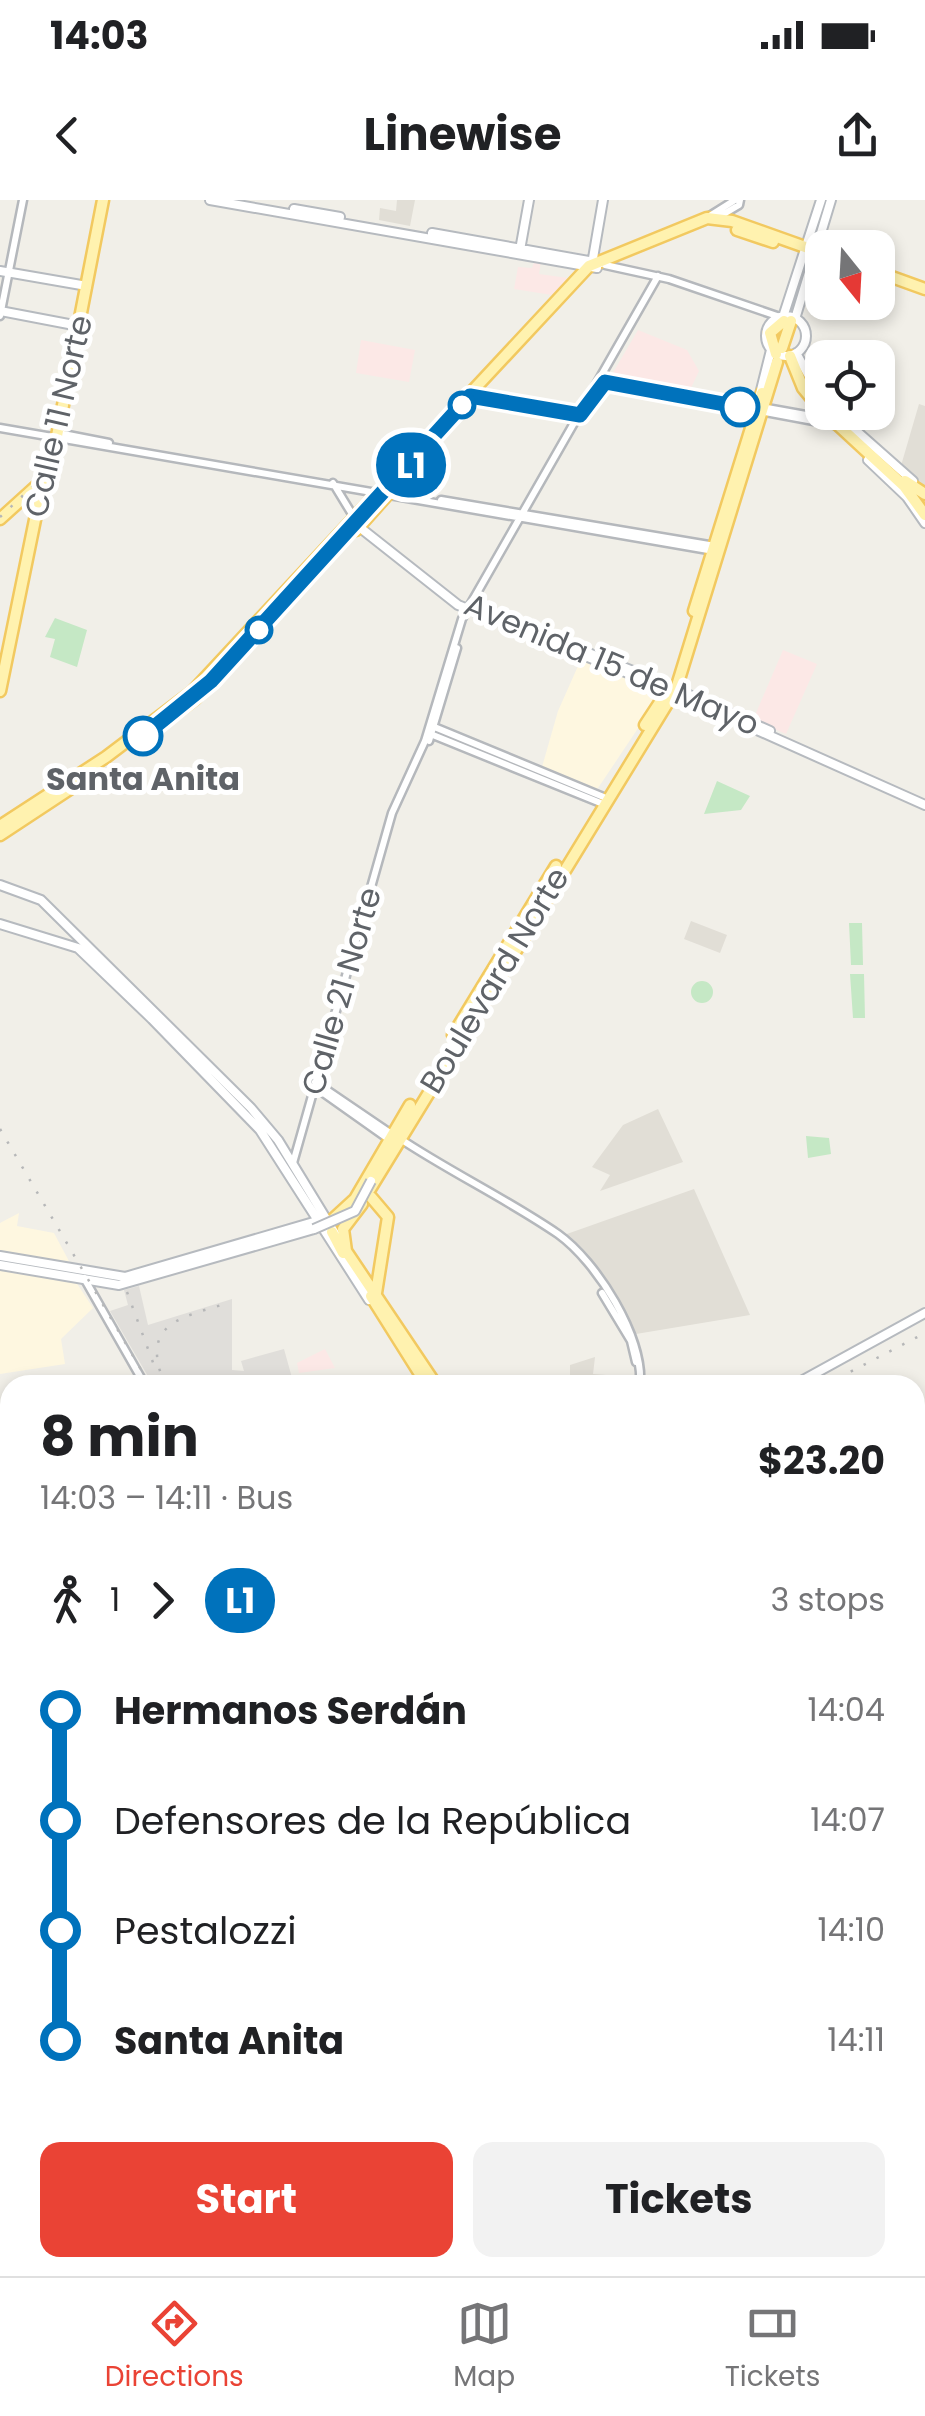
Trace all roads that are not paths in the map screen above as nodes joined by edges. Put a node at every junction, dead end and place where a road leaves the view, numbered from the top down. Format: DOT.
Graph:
graph roads {
  1 [pos="23,200"];
  2 [pos="100,200"];
  3 [pos="210,200"];
  4 [pos="240,200"];
  5 [pos="529,200"];
  6 [pos="603,200"];
  7 [pos="821,200"];
  8 [pos="832,200"];
  9 [pos="735,207"];
  10 [pos="708,220"];
  11 [pos="817,230"];
  12 [pos="822,230"];
  13 [pos="805,248"];
  14 [pos="520,250"];
  15 [pos="805,250"];
  16 [pos="594,265"];
  17 [pos="4,271"];
  18 [pos="805,275"];
  19 [pos="658,276"];
  20 [pos="895,282"];
  21 [pos="83,286"];
  22 [pos="925,293"];
  23 [pos="0,313"];
  24 [pos="787,319"];
  25 [pos="76,326"];
  26 [pos="782,353"];
  27 [pos="798,366"];
  28 [pos="805,377"];
  29 [pos="604,380"];
  30 [pos="805,389"];
  31 [pos="761,409"];
  32 [pos="805,412"];
  33 [pos="805,415"];
  34 [pos="0,428"];
  35 [pos="846,430"];
  36 [pos="848,430"];
  37 [pos="55,436"];
  38 [pos="334,484"];
  39 [pos="386,492"];
  40 [pos="922,502"];
  41 [pos="526,516"];
  42 [pos="0,520"];
  43 [pos="358,523"];
  44 [pos="925,523"];
  45 [pos="717,549"];
  46 [pos="471,608"];
  47 [pos="672,690"];
  48 [pos="0,691"];
  49 [pos="430,729"];
  50 [pos="602,800"];
  51 [pos="925,803"];
  52 [pos="0,826"];
  53 [pos="0,834"];
  54 [pos="0,886"];
  55 [pos="0,924"];
  56 [pos="74,943"];
  57 [pos="217,1080"];
  58 [pos="315,1084"];
  59 [pos="395,1136"];
  60 [pos="293,1164"];
  61 [pos="372,1197"];
  62 [pos="326,1221"];
  63 [pos="346,1251"];
  64 [pos="0,1256"];
  65 [pos="0,1265"];
  66 [pos="83,1275"];
  67 [pos="376,1304"];
  68 [pos="925,1316"];
  69 [pos="392,1328"];
  70 [pos="139,1375"];
  71 [pos="421,1375"];
  72 [pos="428,1375"];
  73 [pos="636,1375"];
  74 [pos="816,1375"];
  1 -- 17 [label="street"];
  2 -- 21 [label="main road, Calle 11 Norte"];
  3 -- 14 [label="main road"];
  4 -- 14 [label="main road"];
  5 -- 14 [label="main road"];
  6 -- 16 [label="main road"];
  7 -- 11 [label="main road, Boulevard Norte"];
  8 -- 12 [label="main road, Boulevard Norte"];
  9 -- 10 [label="main road"];
  9 -- 10 [label="street"];
  9 -- 13 [label="main road"];
  10 -- 15 [label="main road"];
  10 -- 16 [label="main road"];
  14 -- 16 [label="main road"];
  16 -- 19 [label="street"];
  16 -- 39 [label="main road"];
  17 -- 21 [label="main road"];
  17 -- 23 [label="street"];
  18 -- 24 [label="main road, Boulevard Norte"];
  19 -- 24 [label="street"];
  19 -- 29 [label="street, Calle 21 Norte"];
  20 -- 22 [label="main road"];
  21 -- 25 [label="main road, Calle 11 Norte"];
  23 -- 25 [label="main road"];
  24 -- 26 [label="main road, Boulevard Norte"];
  24 -- 26 [label="main road"];
  25 -- 37 [label="main road, Calle 11 Norte"];
  26 -- 30 [label="main road"];
  26 -- 31 [label="main road, Boulevard Norte"];
  27 -- 28 [label="main road"];
  29 -- 31 [label="street"];
  29 -- 41 [label="street, Calle 21 Norte"];
  31 -- 32 [label="street"];
  31 -- 33 [label="street"];
  31 -- 45 [label="main road, Boulevard Norte"];
  34 -- 37 [label="street"];
  35 -- 40 [label="main road"];
  36 -- 40 [label="main road"];
  37 -- 38 [label="street"];
  37 -- 42 [label="main road, Calle 11 Norte"];
  37 -- 48 [label="main road, Calle 11 Norte"];
  38 -- 39 [label="street"];
  38 -- 43 [label="street, Avenida 15 de Mayo"];
  39 -- 41 [label="street"];
  39 -- 43 [label="main road"];
  40 -- 44 [label="main road"];
  41 -- 45 [label="street"];
  41 -- 46 [label="street, Calle 21 Norte"];
  43 -- 46 [label="main road, Avenida 15 de Mayo"];
  43 -- 52 [label="main road"];
  43 -- 53 [label="main road"];
  45 -- 47 [label="main road, Boulevard Norte"];
  46 -- 47 [label="main road, Avenida 15 de Mayo"];
  46 -- 49 [label="street, Calle 21 Norte"];
  47 -- 50 [label="main road, Boulevard Norte"];
  47 -- 51 [label="main road, Avenida 15 de Mayo"];
  49 -- 50 [label="street"];
  49 -- 58 [label="street, Calle 21 Norte"];
  50 -- 59 [label="main road, Boulevard Norte"];
  54 -- 56 [label="main road"];
  55 -- 56 [label="main road"];
  56 -- 57 [label="main road"];
  57 -- 60 [label="main road"];
  57 -- 67 [label="main road"];
  58 -- 59 [label="street"];
  58 -- 60 [label="street, Calle 21 Norte"];
  59 -- 62 [label="main road"];
  59 -- 62 [label="main road, Boulevard Norte"];
  59 -- 62 [label="main road, Boulevard Norte, bridge"];
  59 -- 63 [label="main road"];
  59 -- 73 [label="street"];
  60 -- 62 [label="main road"];
  61 -- 67 [label="main road"];
  62 -- 63 [label="main road"];
  62 -- 66 [label="main road, Boulevard Norte"];
  62 -- 67 [label="main road"];
  63 -- 67 [label="main road"];
  64 -- 66 [label="main road, Boulevard Norte"];
  65 -- 66 [label="main road, Boulevard Norte"];
  66 -- 70 [label="street"];
  67 -- 69 [label="main road"];
  68 -- 74 [label="main road"];
  69 -- 71 [label="main road"];
  69 -- 72 [label="main road"];
}
